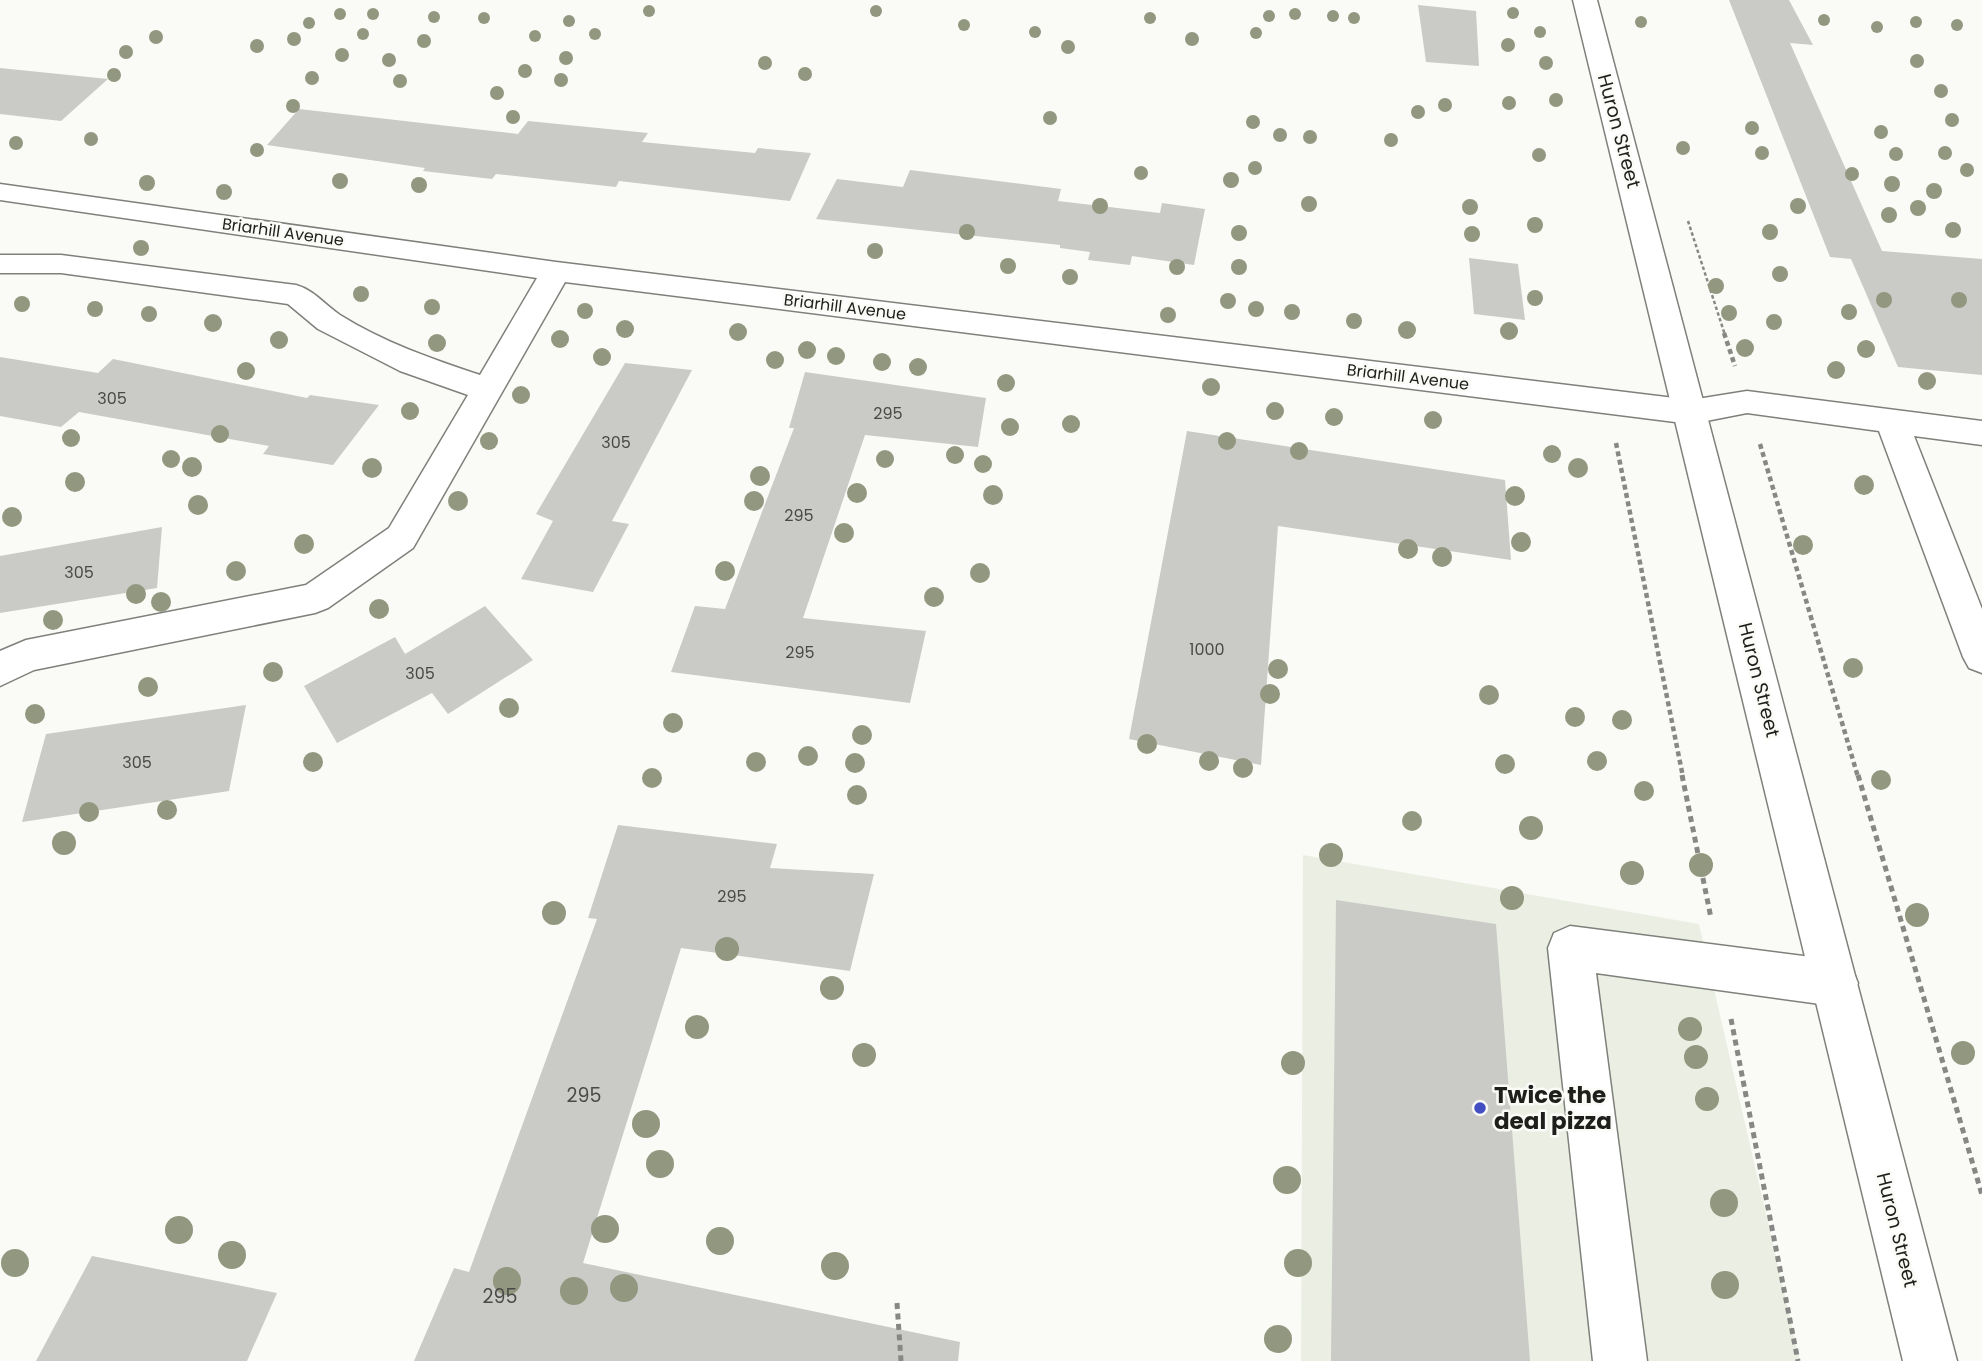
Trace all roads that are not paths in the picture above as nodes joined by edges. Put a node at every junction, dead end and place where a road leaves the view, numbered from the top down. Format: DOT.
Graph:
graph roads {
  1 [pos="1585,0"];
  2 [pos="0,192"];
  3 [pos="0,264"];
  4 [pos="556,271"];
  5 [pos="486,389"];
  6 [pos="1691,412"];
  7 [pos="1892,421"];
  8 [pos="1982,433"];
  9 [pos="1982,656"];
  10 [pos="0,670"];
  11 [pos="1835,983"];
  12 [pos="1620,1361"];
  13 [pos="1930,1361"];
  1 -- 6 [label="street, Huron Street"];
  2 -- 4 [label="street, Briarhill Avenue"];
  3 -- 5 [label="street"];
  4 -- 5 [label="street"];
  4 -- 6 [label="street, Briarhill Avenue"];
  5 -- 10 [label="street"];
  6 -- 7 [label="street, Briarhill Avenue"];
  6 -- 11 [label="street, Huron Street"];
  7 -- 8 [label="street, Briarhill Avenue"];
  7 -- 9 [label="street"];
  11 -- 12 [label="street"];
  11 -- 13 [label="street, Huron Street"];
}
